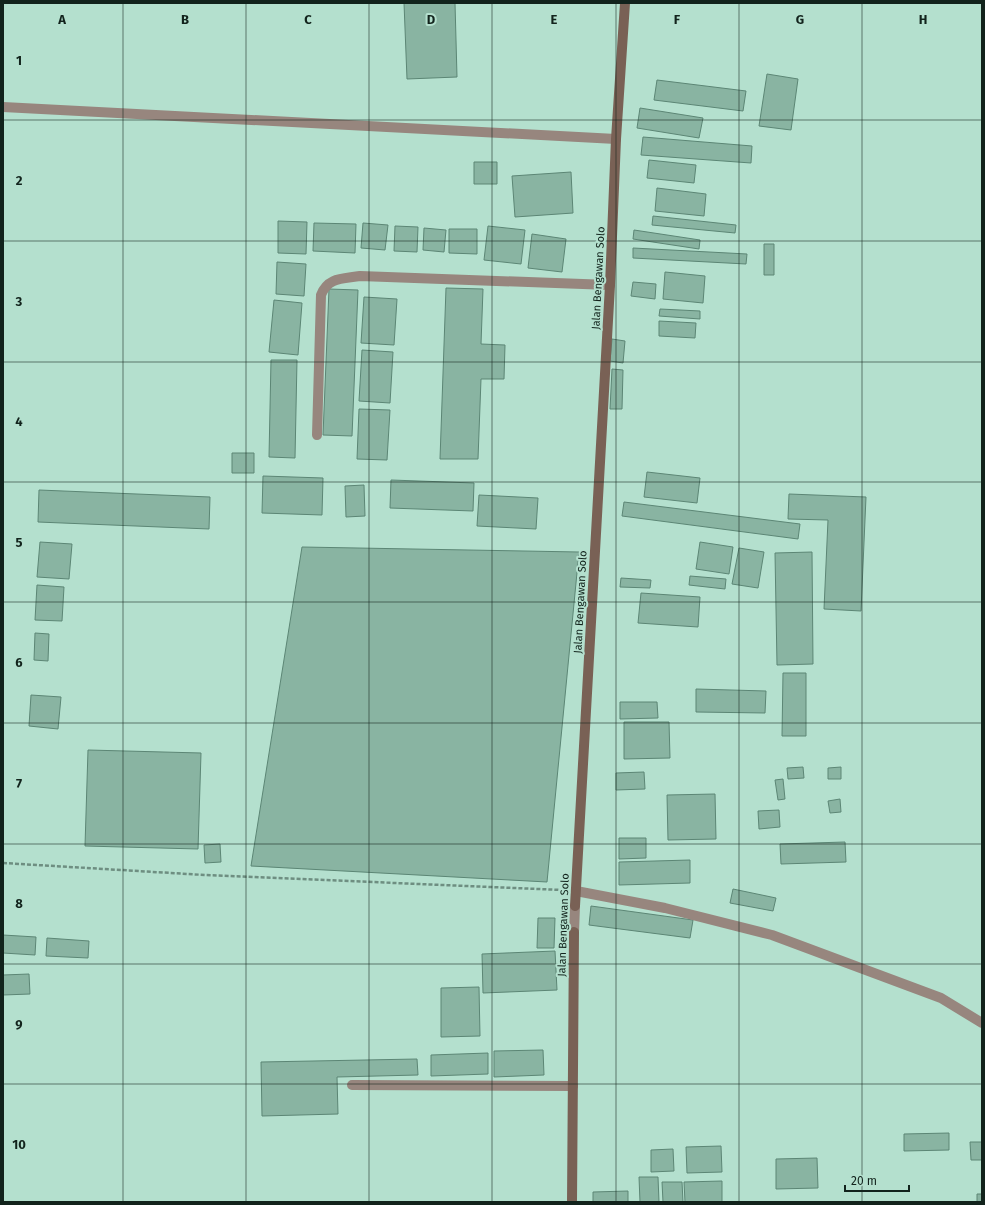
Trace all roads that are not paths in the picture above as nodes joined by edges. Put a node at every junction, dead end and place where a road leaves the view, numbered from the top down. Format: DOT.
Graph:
graph roads {
  1 [pos="625,3"];
  2 [pos="3,107"];
  3 [pos="616,139"];
  4 [pos="610,285"];
  5 [pos="317,435"];
  6 [pos="576,891"];
  7 [pos="575,906"];
  8 [pos="574,932"];
  9 [pos="982,1022"];
  10 [pos="352,1085"];
  11 [pos="573,1086"];
  12 [pos="572,1202"];
  1 -- 3 [label="main road, Jalan Bengawan Solo"];
  2 -- 3 [label="street"];
  3 -- 4 [label="main road, Jalan Bengawan Solo"];
  4 -- 5 [label="street"];
  4 -- 6 [label="main road, Jalan Bengawan Solo"];
  6 -- 7 [label="main road, Jalan Bengawan Solo"];
  6 -- 9 [label="street"];
  7 -- 8 [label="street, Jalan Bengawan Solo"];
  8 -- 11 [label="main road, Jalan Bengawan Solo"];
  10 -- 11 [label="street"];
  11 -- 12 [label="main road, Jalan Bengawan Solo"];
}
